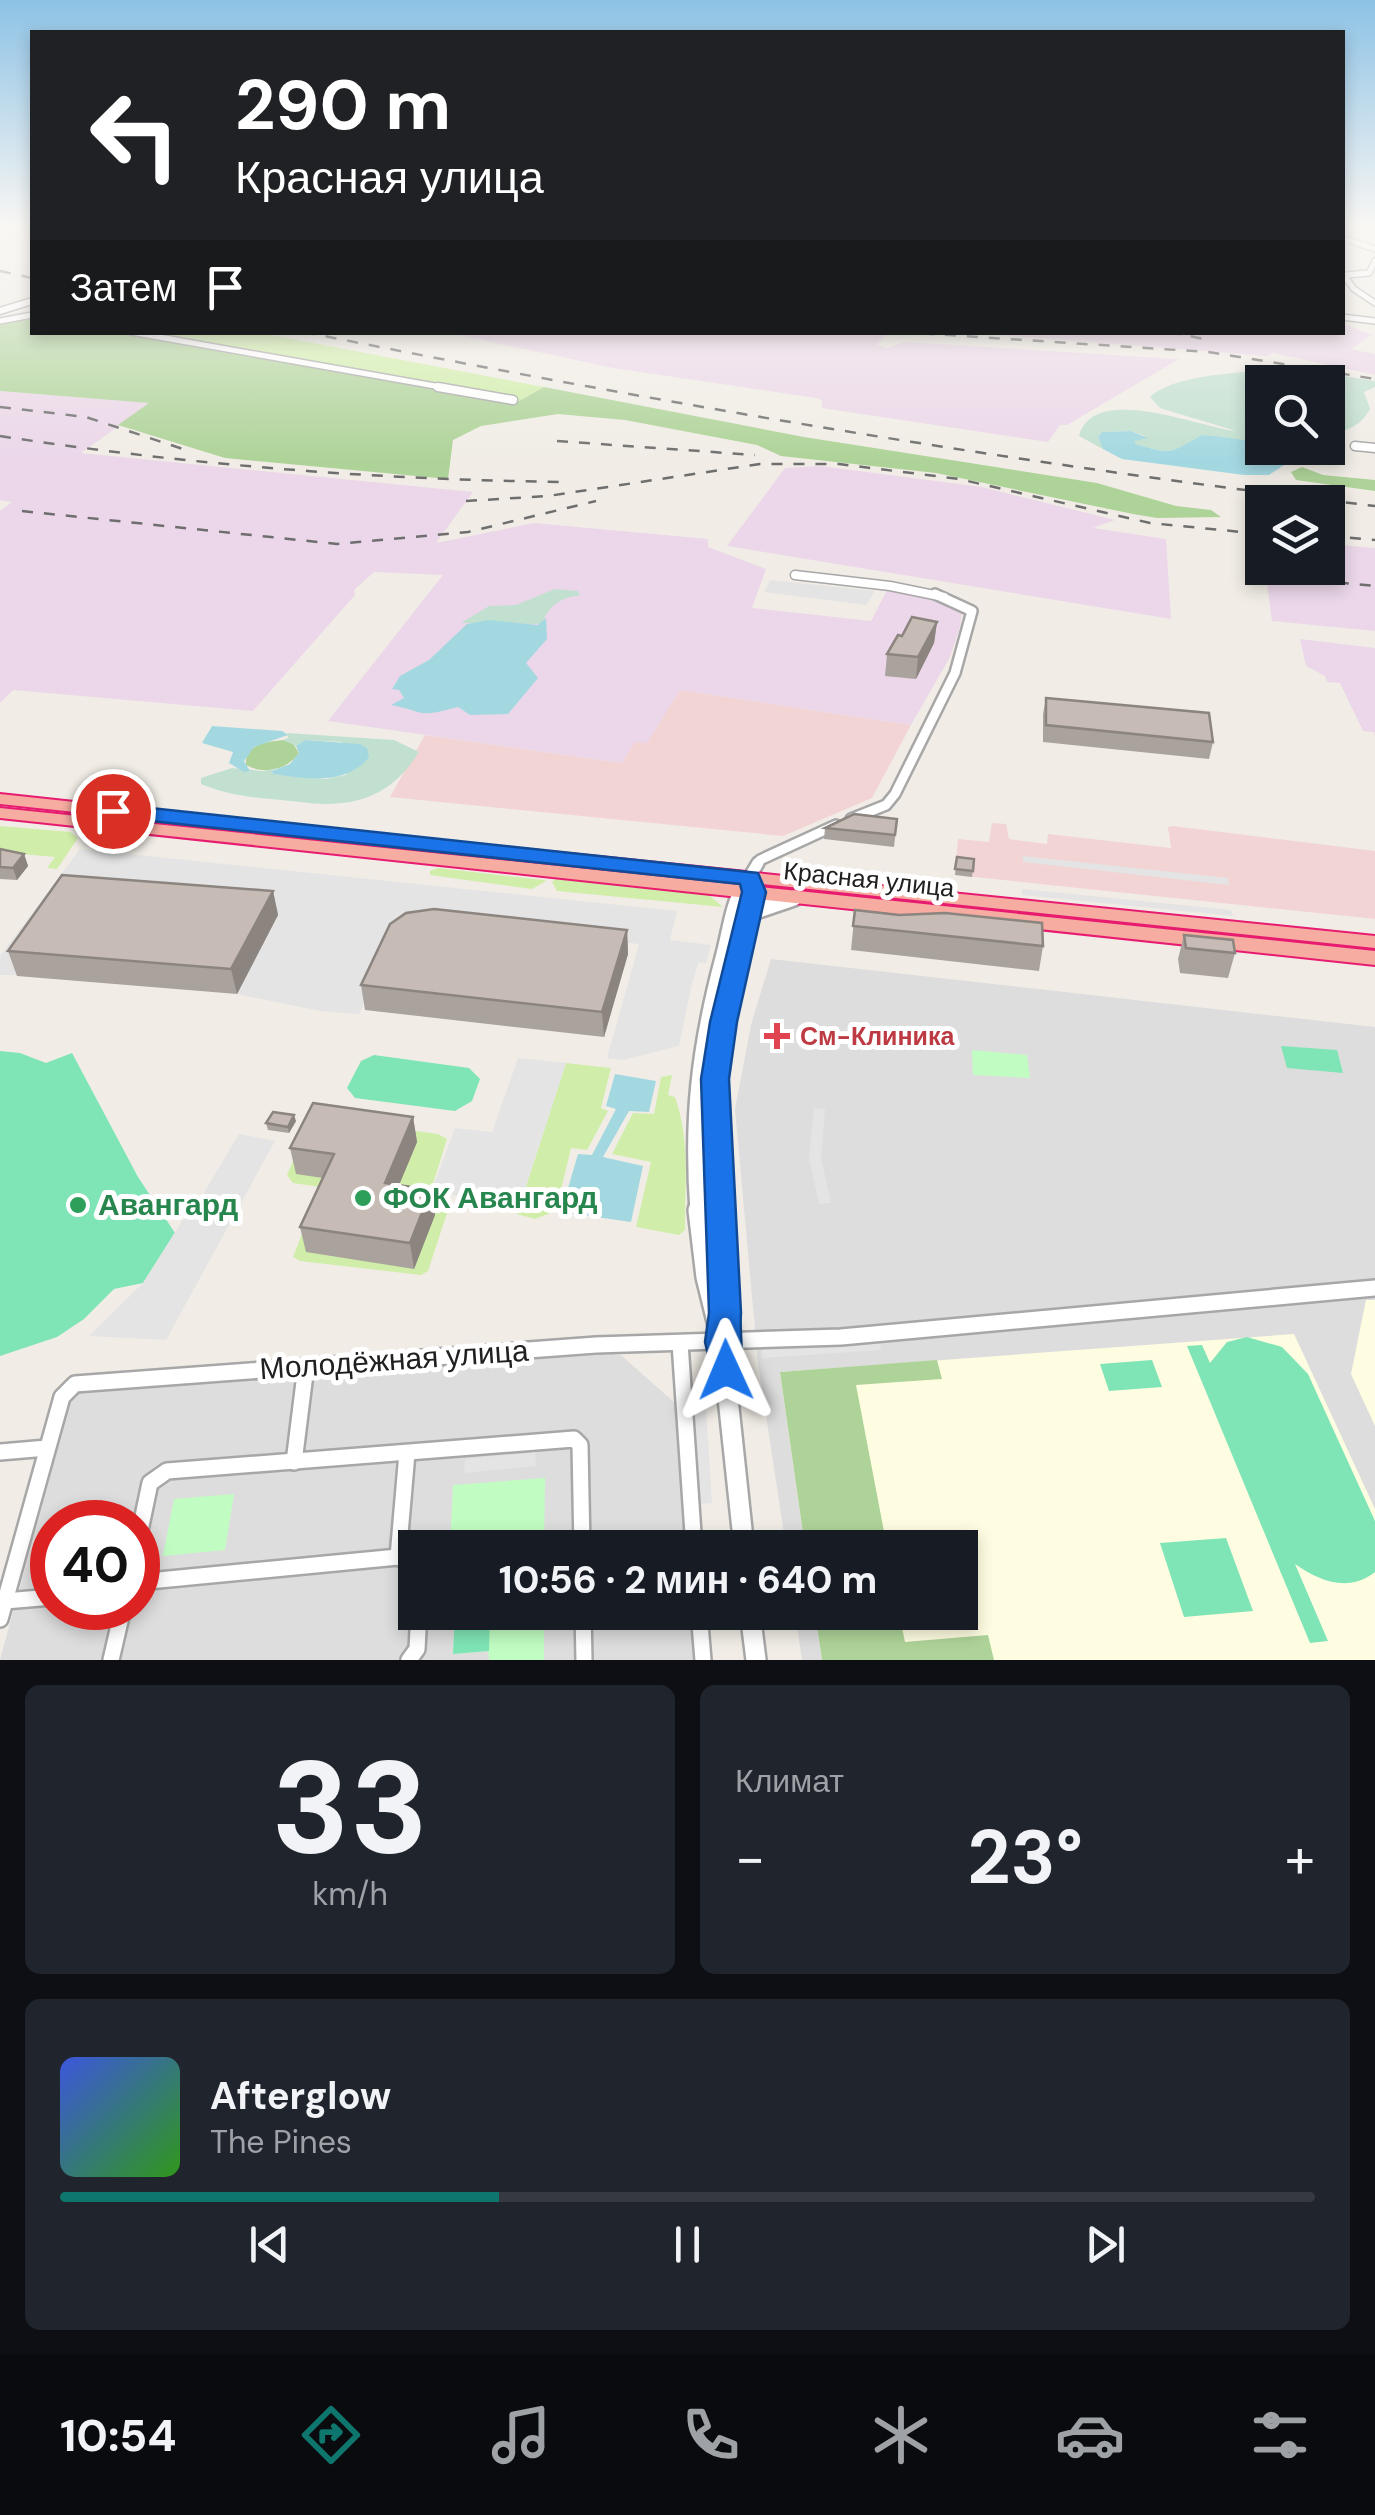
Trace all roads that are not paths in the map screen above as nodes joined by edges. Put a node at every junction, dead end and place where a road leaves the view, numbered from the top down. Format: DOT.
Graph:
graph roads {
  1 [pos="30,315"];
  2 [pos="1345,317"];
  3 [pos="0,321"];
  4 [pos="1374,321"];
  5 [pos="148,335"];
  6 [pos="513,400"];
  7 [pos="1355,446"];
  8 [pos="1375,448"];
  9 [pos="796,575"];
  10 [pos="0,798"];
  11 [pos="0,813"];
  12 [pos="702,886"];
  13 [pos="748,887"];
  14 [pos="811,898"];
  15 [pos="742,912"];
  16 [pos="1375,942"];
  17 [pos="1375,958"];
  18 [pos="1375,1288"];
  19 [pos="722,1342"];
  20 [pos="680,1343"];
  21 [pos="306,1366"];
  22 [pos="47,1448"];
  23 [pos="0,1452"];
  24 [pos="406,1453"];
  25 [pos="294,1462"];
  26 [pos="146,1500"];
  27 [pos="400,1530"];
  28 [pos="581,1530"];
  29 [pos="693,1530"];
  30 [pos="742,1530"];
  31 [pos="398,1557"];
  32 [pos="160,1580"];
  33 [pos="30,1599"];
  34 [pos="5,1601"];
  35 [pos="0,1619"];
  36 [pos="117,1630"];
  37 [pos="418,1630"];
  38 [pos="583,1630"];
  39 [pos="701,1630"];
  40 [pos="752,1630"];
  41 [pos="111,1660"];
  42 [pos="409,1660"];
  43 [pos="584,1660"];
  44 [pos="703,1660"];
  45 [pos="756,1660"];
  1 -- 3 [label="street"];
  2 -- 4 [label="street"];
  5 -- 6 [label="street"];
  7 -- 8 [label="street"];
  9 -- 13 [label="street"];
  10 -- 13 [label="highway, Красная улица"];
  11 -- 12 [label="highway, Красная улица"];
  12 -- 13 [label="highway, Красная улица"];
  12 -- 15 [label="street"];
  13 -- 14 [label="highway, Красная улица"];
  13 -- 15 [label="street"];
  13 -- 16 [label="highway, Красная улица"];
  14 -- 15 [label="street"];
  14 -- 17 [label="highway, Красная улица"];
  15 -- 19 [label="street"];
  18 -- 19 [label="street, Молодёжная улица"];
  19 -- 20 [label="street, Молодёжная улица"];
  19 -- 30 [label="street"];
  20 -- 21 [label="street, Молодёжная улица"];
  20 -- 29 [label="street"];
  21 -- 22 [label="street, Молодёжная улица"];
  21 -- 25 [label="street"];
  22 -- 23 [label="street"];
  22 -- 34 [label="street"];
  24 -- 25 [label="street"];
  24 -- 27 [label="street"];
  24 -- 28 [label="street"];
  25 -- 26 [label="street"];
  31 -- 32 [label="street"];
  33 -- 34 [label="street"];
  34 -- 35 [label="street"];
  36 -- 41 [label="street"];
  37 -- 42 [label="street"];
  38 -- 43 [label="street"];
  39 -- 44 [label="street"];
  40 -- 45 [label="street"];
}
